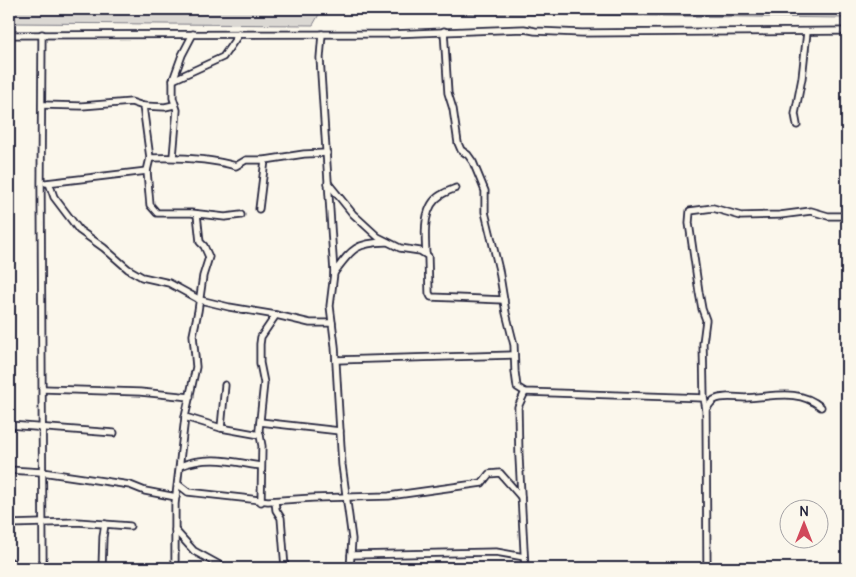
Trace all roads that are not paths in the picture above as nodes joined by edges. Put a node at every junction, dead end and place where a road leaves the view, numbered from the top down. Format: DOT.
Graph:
graph roads {
  1 [pos="444,31"];
  2 [pos="847,31"];
  3 [pos="807,32"];
  4 [pos="42,34"];
  5 [pos="193,34"];
  6 [pos="239,34"];
  7 [pos="322,34"];
  8 [pos="9,35"];
  9 [pos="173,80"];
  10 [pos="42,105"];
  11 [pos="174,105"];
  12 [pos="143,106"];
  13 [pos="797,125"];
  14 [pos="327,153"];
  15 [pos="173,157"];
  16 [pos="150,158"];
  17 [pos="265,160"];
  18 [pos="147,171"];
  19 [pos="49,183"];
  20 [pos="328,183"];
  21 [pos="41,184"];
  22 [pos="456,188"];
  23 [pos="259,209"];
  24 [pos="197,214"];
  25 [pos="241,215"];
  26 [pos="847,216"];
  27 [pos="386,242"];
  28 [pos="426,254"];
  29 [pos="334,273"];
  30 [pos="200,300"];
  31 [pos="504,300"];
  32 [pos="276,315"];
  33 [pos="332,322"];
  34 [pos="514,355"];
  35 [pos="336,360"];
  36 [pos="225,385"];
  37 [pos="43,389"];
  38 [pos="525,392"];
  39 [pos="190,397"];
  40 [pos="704,398"];
  41 [pos="821,407"];
  42 [pos="706,409"];
  43 [pos="185,417"];
  44 [pos="260,422"];
  45 [pos="9,425"];
  46 [pos="221,428"];
  47 [pos="42,429"];
  48 [pos="340,431"];
  49 [pos="114,433"];
  50 [pos="260,435"];
  51 [pos="180,466"];
  52 [pos="261,466"];
  53 [pos="9,470"];
  54 [pos="42,472"];
  55 [pos="178,485"];
  56 [pos="521,497"];
  57 [pos="176,498"];
  58 [pos="345,498"];
  59 [pos="275,501"];
  60 [pos="261,502"];
  61 [pos="9,524"];
  62 [pos="43,524"];
  63 [pos="105,524"];
  64 [pos="130,526"];
  65 [pos="175,530"];
  66 [pos="351,555"];
  67 [pos="524,557"];
  68 [pos="9,561"];
  69 [pos="19,568"];
  70 [pos="43,568"];
  71 [pos="102,568"];
  72 [pos="175,568"];
  73 [pos="225,568"];
  74 [pos="285,568"];
  75 [pos="350,568"];
  76 [pos="525,568"];
  77 [pos="707,568"];
  1 -- 3 [label="street"];
  1 -- 7 [label="street"];
  1 -- 31 [label="street"];
  2 -- 3 [label="street"];
  3 -- 13 [label="street"];
  4 -- 5 [label="street"];
  4 -- 8 [label="street"];
  4 -- 10 [label="street"];
  5 -- 6 [label="street"];
  5 -- 9 [label="street"];
  6 -- 7 [label="street"];
  6 -- 9 [label="street"];
  7 -- 14 [label="street"];
  9 -- 11 [label="street"];
  10 -- 12 [label="street"];
  10 -- 21 [label="street"];
  11 -- 12 [label="street"];
  11 -- 15 [label="street"];
  12 -- 16 [label="street"];
  14 -- 17 [label="street"];
  14 -- 20 [label="street"];
  15 -- 16 [label="street"];
  15 -- 17 [label="street"];
  16 -- 18 [label="street"];
  17 -- 23 [label="street"];
  18 -- 19 [label="street"];
  18 -- 24 [label="street"];
  19 -- 21 [label="street"];
  19 -- 30 [label="street"];
  20 -- 27 [label="street"];
  20 -- 29 [label="street"];
  21 -- 37 [label="street"];
  22 -- 28 [label="street"];
  24 -- 25 [label="street"];
  24 -- 30 [label="street"];
  26 -- 40 [label="street"];
  27 -- 28 [label="street"];
  27 -- 29 [label="street"];
  28 -- 31 [label="street"];
  29 -- 33 [label="street"];
  30 -- 32 [label="street"];
  30 -- 39 [label="street"];
  31 -- 34 [label="street"];
  32 -- 33 [label="street"];
  32 -- 44 [label="street"];
  33 -- 35 [label="street"];
  34 -- 35 [label="street"];
  34 -- 38 [label="street"];
  35 -- 48 [label="street"];
  36 -- 46 [label="street"];
  37 -- 39 [label="street"];
  37 -- 47 [label="street"];
  38 -- 40 [label="street"];
  38 -- 56 [label="street"];
  39 -- 43 [label="street"];
  40 -- 42 [label="street"];
  41 -- 42 [label="street"];
  42 -- 77 [label="street"];
  43 -- 46 [label="street"];
  43 -- 51 [label="street"];
  44 -- 48 [label="street"];
  44 -- 50 [label="street"];
  45 -- 47 [label="street"];
  46 -- 50 [label="street"];
  47 -- 49 [label="street"];
  47 -- 54 [label="street"];
  48 -- 58 [label="street"];
  50 -- 52 [label="street"];
  51 -- 52 [label="street"];
  51 -- 55 [label="street"];
  52 -- 60 [label="street"];
  53 -- 54 [label="street"];
  54 -- 57 [label="street"];
  54 -- 62 [label="street"];
  55 -- 57 [label="street"];
  55 -- 60 [label="street"];
  56 -- 58 [label="street"];
  56 -- 67 [label="street"];
  57 -- 65 [label="street"];
  58 -- 59 [label="street"];
  58 -- 66 [label="street"];
  59 -- 60 [label="street"];
  59 -- 74 [label="street"];
  61 -- 62 [label="street"];
  62 -- 63 [label="street"];
  62 -- 70 [label="street"];
  63 -- 64 [label="street"];
  63 -- 71 [label="street"];
  65 -- 72 [label="street"];
  65 -- 73 [label="street"];
  66 -- 67 [label="street"];
  66 -- 75 [label="street"];
  67 -- 76 [label="street"];
  68 -- 69 [label="street"];
}
